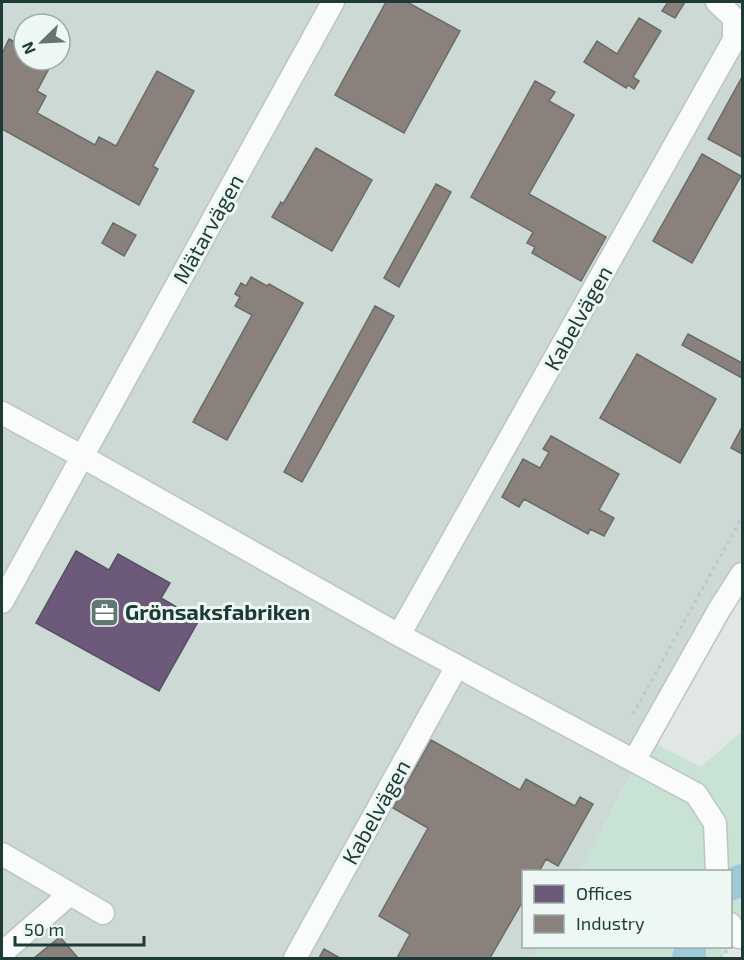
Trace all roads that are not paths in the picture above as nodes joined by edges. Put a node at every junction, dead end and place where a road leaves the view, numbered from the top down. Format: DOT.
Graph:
graph roads {
  1 [pos="333,2"];
  2 [pos="717,2"];
  3 [pos="738,13"];
  4 [pos="2,413"];
  5 [pos="83,457"];
  6 [pos="742,574"];
  7 [pos="2,602"];
  8 [pos="399,635"];
  9 [pos="457,666"];
  10 [pos="634,761"];
  11 [pos="2,854"];
  12 [pos="717,870"];
  13 [pos="70,894"];
  14 [pos="103,913"];
  15 [pos="2,953"];
  16 [pos="295,958"];
  1 -- 5 [label="street, Mätarvägen"];
  2 -- 3 [label="street, Kabelvägen"];
  3 -- 8 [label="street, Kabelvägen"];
  4 -- 5 [label="street"];
  5 -- 7 [label="street"];
  5 -- 8 [label="street"];
  6 -- 10 [label="street"];
  8 -- 9 [label="street"];
  9 -- 10 [label="street"];
  9 -- 16 [label="street, Kabelvägen"];
  10 -- 12 [label="street"];
  11 -- 13 [label="street"];
  13 -- 14 [label="street"];
  13 -- 15 [label="street"];
}
